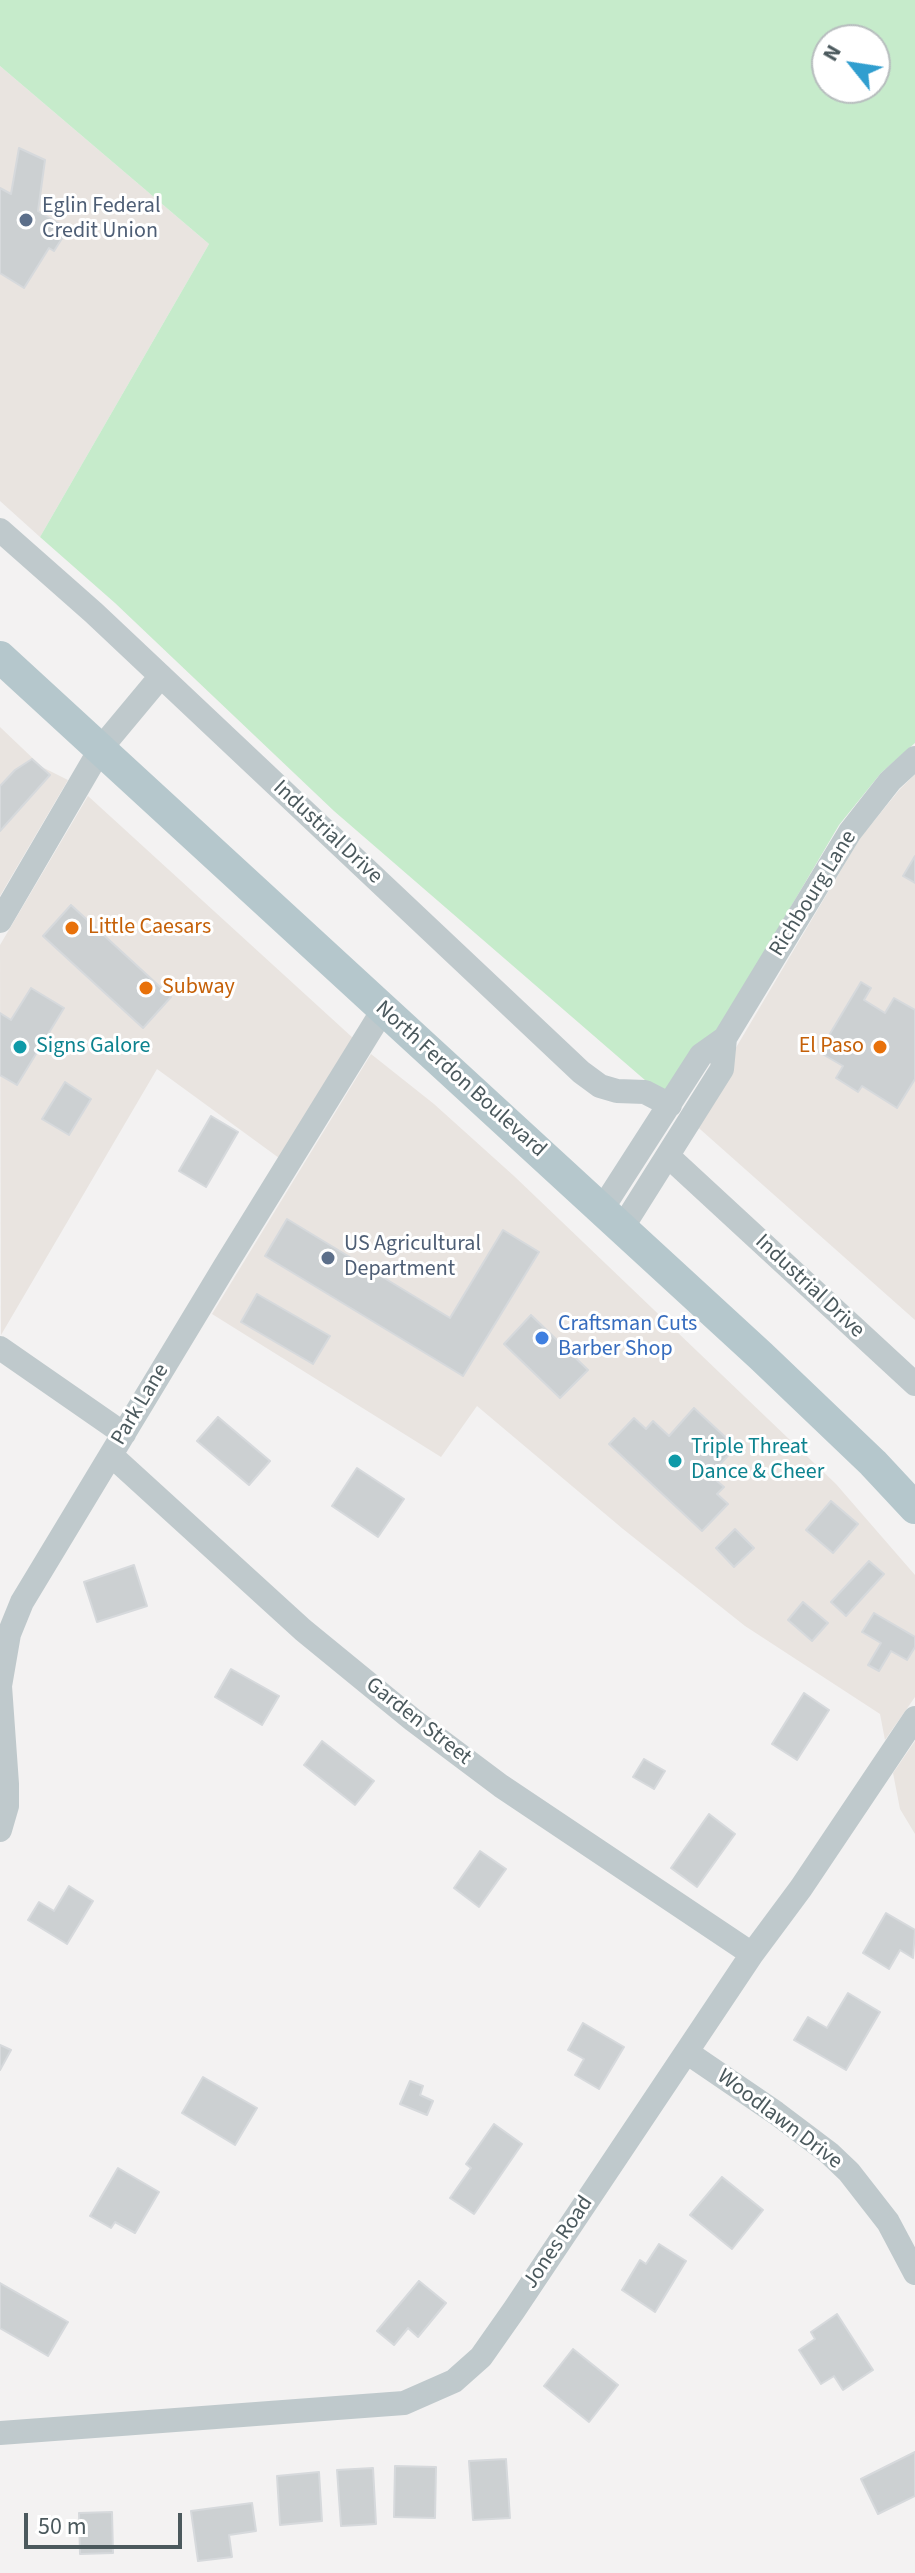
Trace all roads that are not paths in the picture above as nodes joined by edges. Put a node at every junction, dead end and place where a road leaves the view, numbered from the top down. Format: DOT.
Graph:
graph roads {
  1 [pos="0,530"];
  2 [pos="0,657"];
  3 [pos="161,676"];
  4 [pos="101,748"];
  5 [pos="915,758"];
  6 [pos="0,921"];
  7 [pos="383,1010"];
  8 [pos="725,1038"];
  9 [pos="670,1105"];
  10 [pos="668,1156"];
  11 [pos="612,1219"];
  12 [pos="0,1348"];
  13 [pos="915,1384"];
  14 [pos="124,1434"];
  15 [pos="111,1455"];
  16 [pos="915,1508"];
  17 [pos="915,1718"];
  18 [pos="0,1830"];
  19 [pos="752,1954"];
  20 [pos="688,2053"];
  21 [pos="915,2273"];
  22 [pos="0,2433"];
  1 -- 3 [label="street, Industrial Drive"];
  2 -- 4 [label="main road, North Ferdon Boulevard"];
  3 -- 4 [label="street"];
  3 -- 9 [label="street, Industrial Drive"];
  4 -- 6 [label="street"];
  4 -- 7 [label="main road, North Ferdon Boulevard"];
  5 -- 8 [label="street, Richbourg Lane"];
  7 -- 11 [label="main road, North Ferdon Boulevard"];
  7 -- 14 [label="street, Park Lane"];
  8 -- 9 [label="street, Richbourg Lane"];
  8 -- 10 [label="street, Richbourg Lane"];
  9 -- 11 [label="street, Richbourg Lane"];
  10 -- 11 [label="street, Richbourg Lane"];
  10 -- 13 [label="street, Industrial Drive"];
  11 -- 16 [label="main road, North Ferdon Boulevard"];
  12 -- 14 [label="street"];
  14 -- 15 [label="street, Park Lane"];
  15 -- 18 [label="street, Park Lane"];
  15 -- 19 [label="street, Garden Street"];
  17 -- 19 [label="street, Jones Road"];
  19 -- 20 [label="street, Jones Road"];
  20 -- 21 [label="street, Woodlawn Drive"];
  20 -- 22 [label="street, Jones Road"];
}
